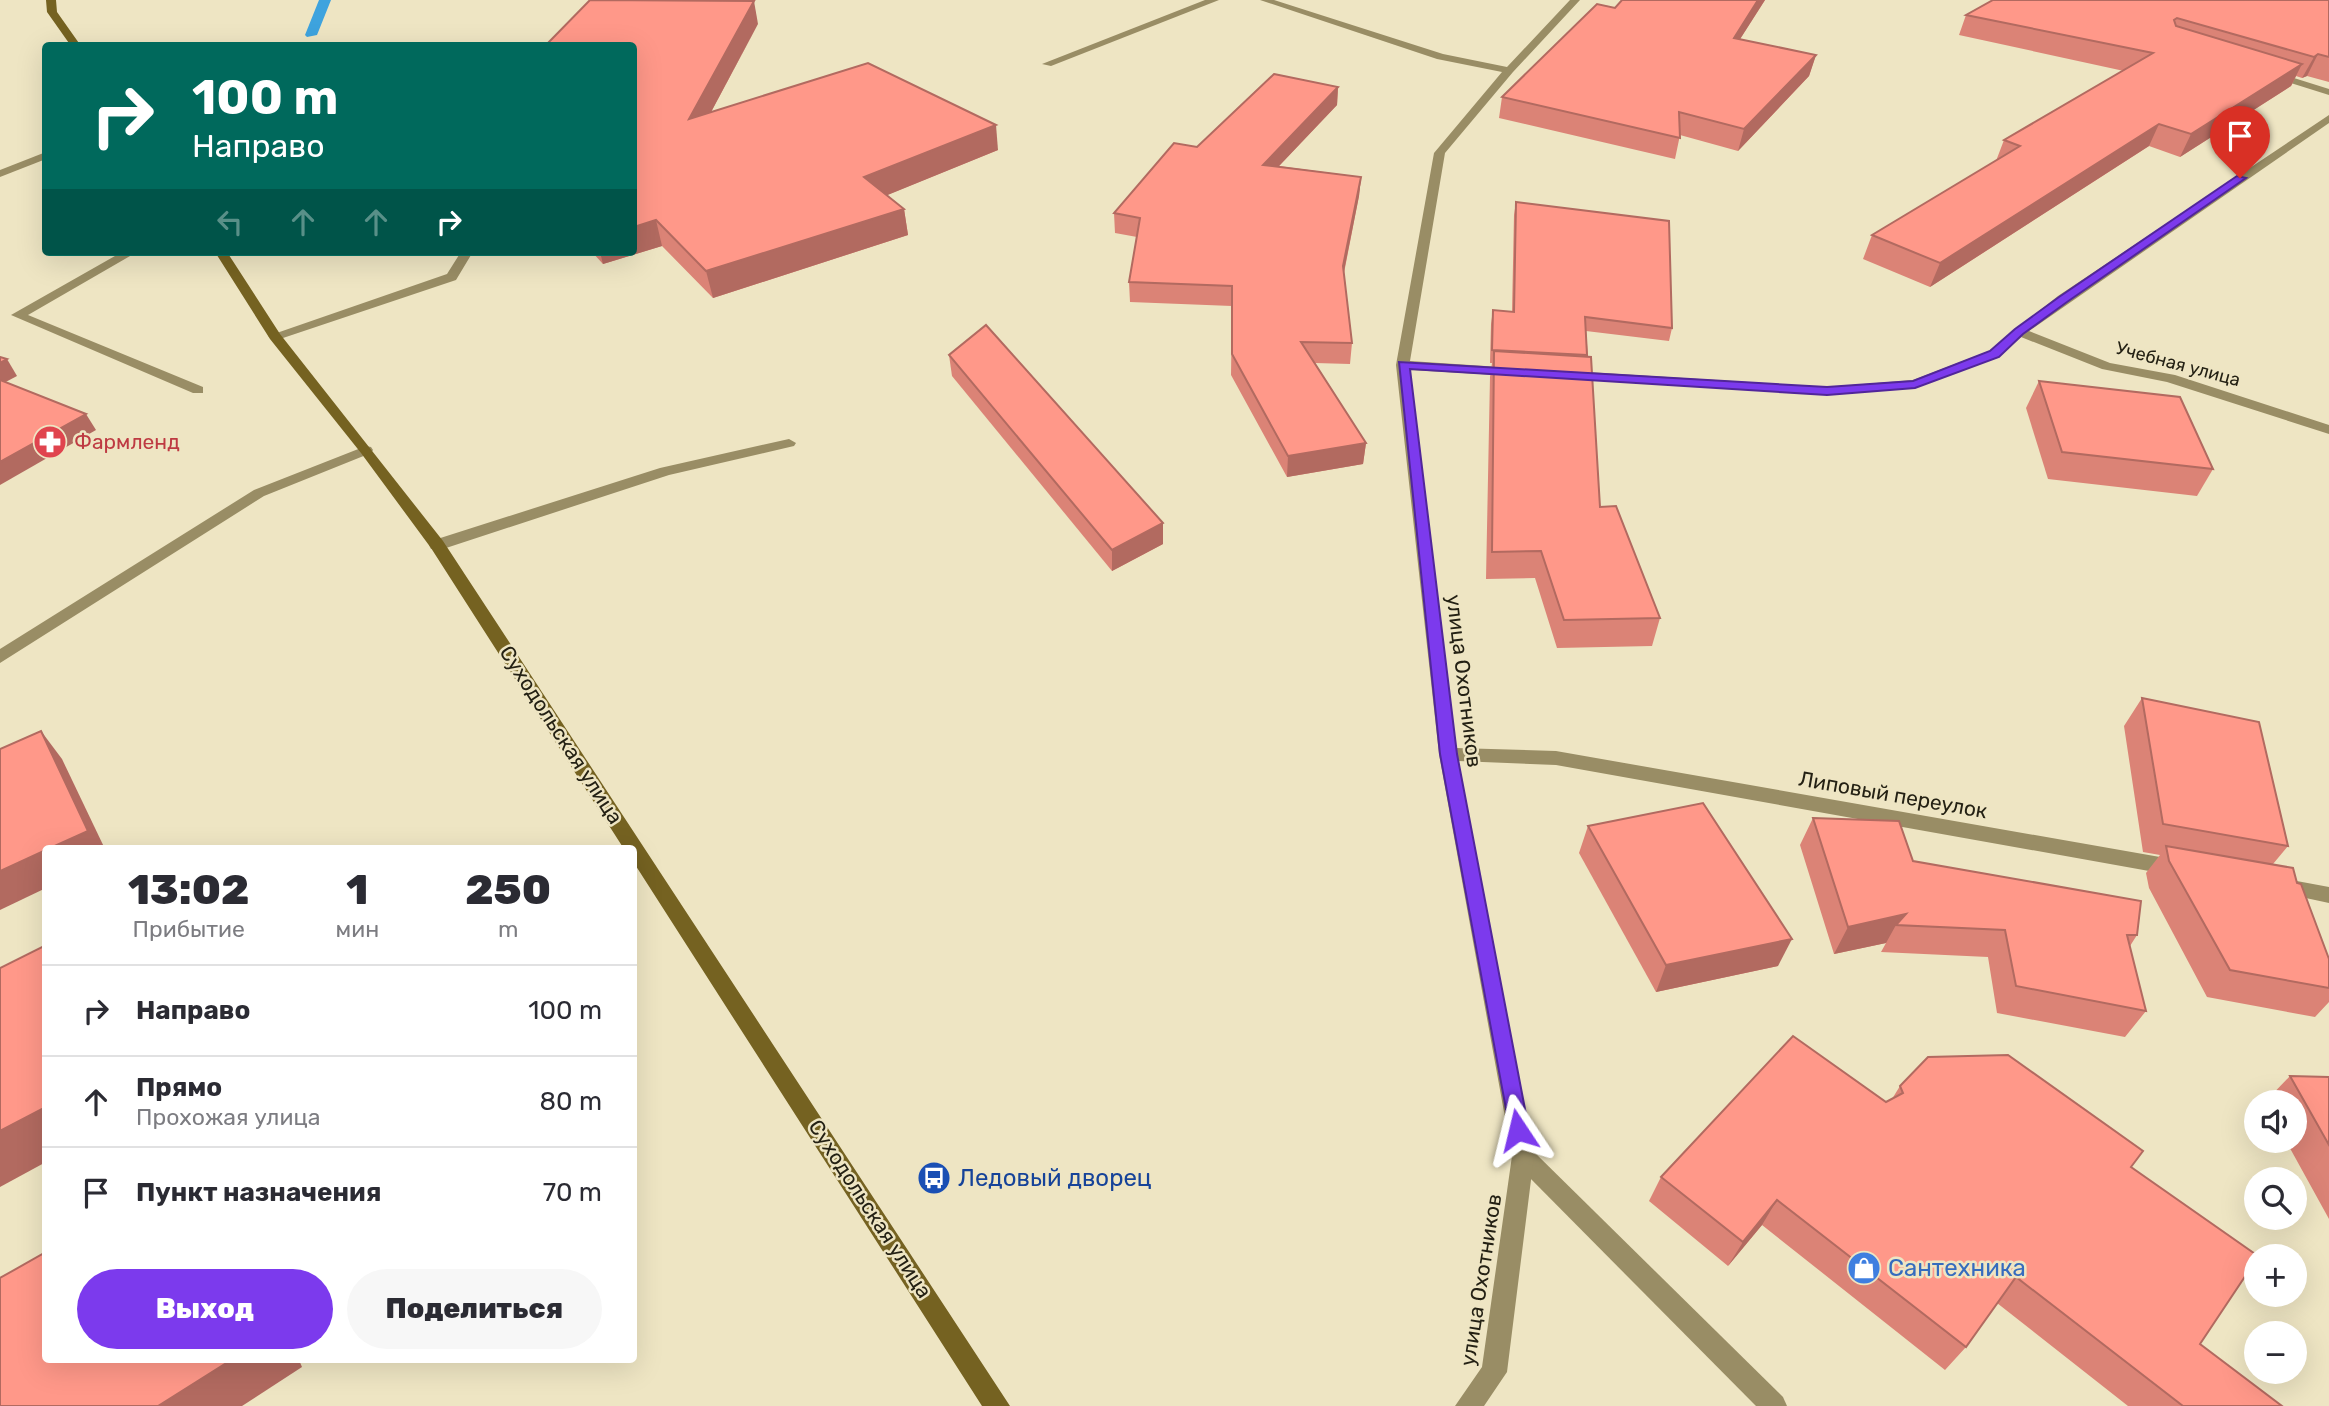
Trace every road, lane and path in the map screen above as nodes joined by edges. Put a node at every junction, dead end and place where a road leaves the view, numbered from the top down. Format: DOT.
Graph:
graph roads {
  1 [pos="51,0"];
  2 [pos="1214,0"];
  3 [pos="1265,0"];
  4 [pos="1574,0"];
  5 [pos="73,42"];
  6 [pos="1047,64"];
  7 [pos="1509,70"];
  8 [pos="2263,71"];
  9 [pos="2329,92"];
  10 [pos="2329,118"];
  11 [pos="42,157"];
  12 [pos="0,174"];
  13 [pos="124,256"];
  14 [pos="224,256"];
  15 [pos="464,256"];
  16 [pos="2019,332"];
  17 [pos="275,336"];
  18 [pos="1403,365"];
  19 [pos="1526,372"];
  20 [pos="1553,374"];
  21 [pos="198,390"];
  22 [pos="2329,430"];
  23 [pos="789,443"];
  24 [pos="366,450"];
  25 [pos="437,545"];
  26 [pos="7,652"];
  27 [pos="1448,754"];
  28 [pos="632,845"];
  29 [pos="637,852"];
  30 [pos="2193,871"];
  31 [pos="2261,883"];
  32 [pos="2329,895"];
  33 [pos="1523,1156"];
  34 [pos="997,1406"];
  35 [pos="1468,1406"];
  36 [pos="1774,1406"];
  1 -- 5 [label="main road"];
  2 -- 6 [label="street"];
  3 -- 7 [label="street"];
  4 -- 7 [label="street, улица Охотников"];
  7 -- 18 [label="street, улица Охотников"];
  8 -- 9 [label="street"];
  10 -- 16 [label="street"];
  11 -- 12 [label="street"];
  13 -- 21 [label="street"];
  14 -- 17 [label="main road, Суходольская улица"];
  15 -- 17 [label="street"];
  16 -- 20 [label="street"];
  16 -- 22 [label="street, Учебная улица"];
  17 -- 24 [label="main road, Суходольская улица"];
  18 -- 19 [label="street"];
  18 -- 27 [label="street, улица Охотников"];
  23 -- 25 [label="street"];
  24 -- 25 [label="main road, Суходольская улица"];
  24 -- 26 [label="street"];
  25 -- 28 [label="main road, Суходольская улица"];
  27 -- 30 [label="street, Липовый переулок"];
  27 -- 33 [label="street, улица Охотников"];
  29 -- 34 [label="main road, Суходольская улица"];
  31 -- 32 [label="street"];
  33 -- 35 [label="street, улица Охотников"];
  33 -- 36 [label="street"];
}
